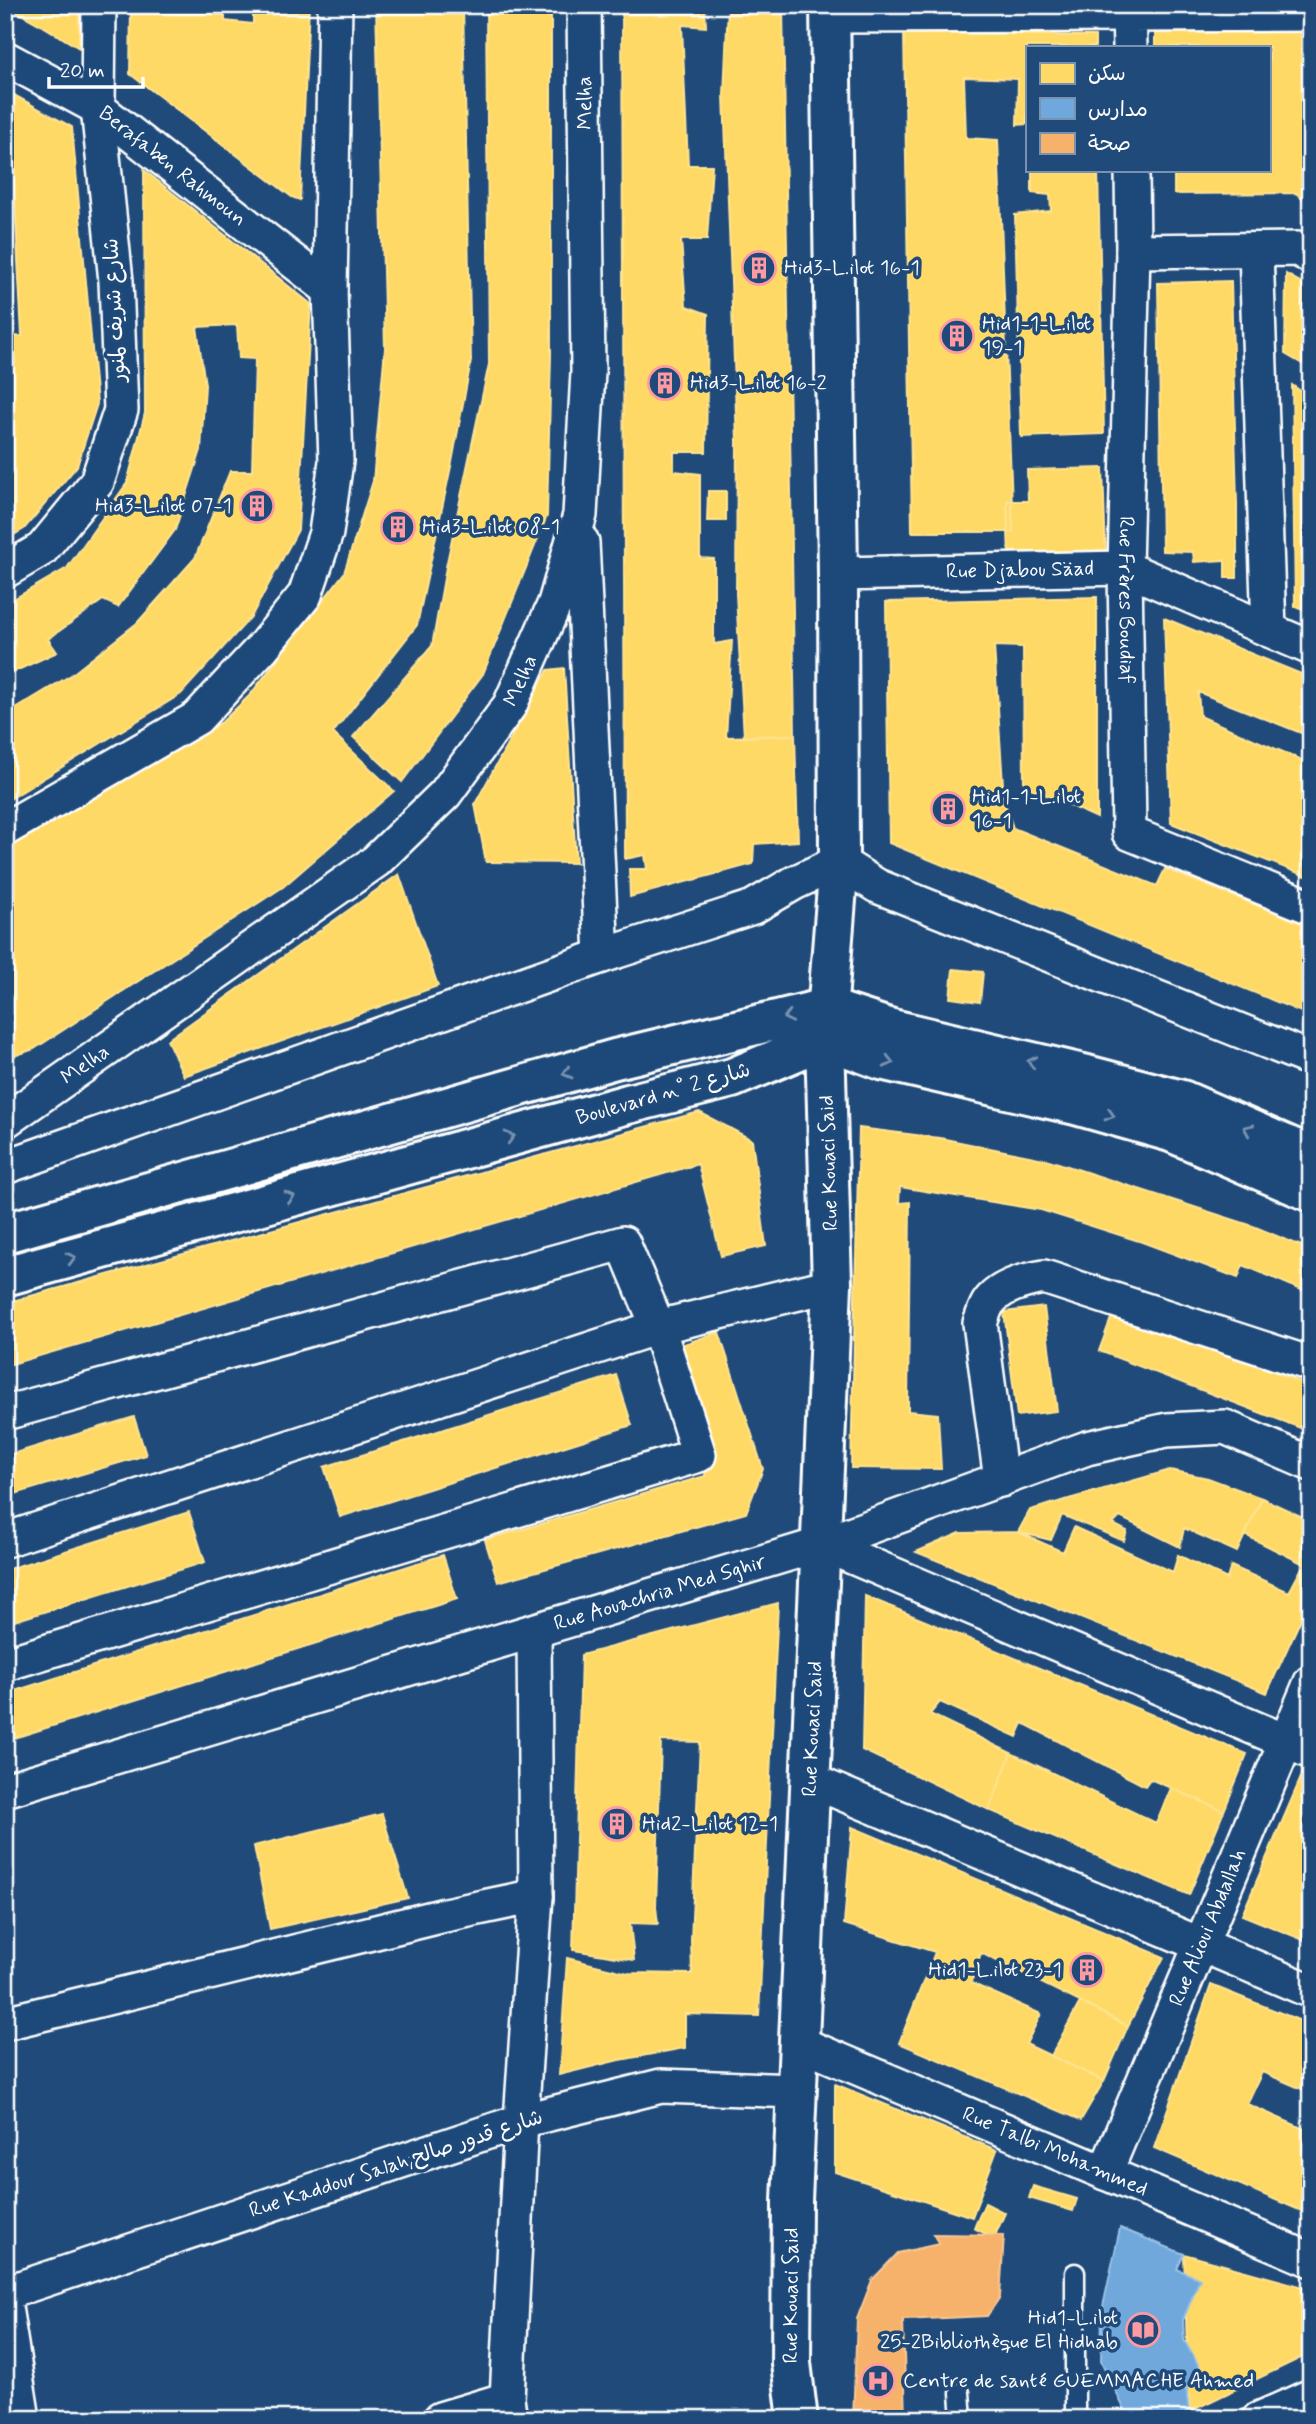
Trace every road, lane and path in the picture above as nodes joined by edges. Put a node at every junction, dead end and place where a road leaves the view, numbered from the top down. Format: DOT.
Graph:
graph roads {
  1 [pos="99,5"];
  2 [pos="335,5"];
  3 [pos="584,5"];
  4 [pos="830,11"];
  5 [pos="1311,14"];
  6 [pos="1129,31"];
  7 [pos="5,58"];
  8 [pos="98,108"];
  9 [pos="1132,172"];
  10 [pos="1256,250"];
  11 [pos="1133,251"];
  12 [pos="1311,257"];
  13 [pos="330,290"];
  14 [pos="580,515"];
  15 [pos="1125,568"];
  16 [pos="5,571"];
  17 [pos="838,574"];
  18 [pos="1269,630"];
  19 [pos="1311,648"];
  20 [pos="5,829"];
  21 [pos="839,862"];
  22 [pos="1311,907"];
  23 [pos="602,956"];
  24 [pos="826,1024"];
  25 [pos="1311,1059"];
  26 [pos="5,1121"];
  27 [pos="1311,1156"];
  28 [pos="5,1167"];
  29 [pos="1311,1192"];
  30 [pos="5,1233"];
  31 [pos="5,1276"];
  32 [pos="832,1285"];
  33 [pos="658,1326"];
  34 [pos="1311,1364"];
  35 [pos="5,1413"];
  36 [pos="1311,1464"];
  37 [pos="1001,1480"];
  38 [pos="5,1540"];
  39 [pos="822,1544"];
  40 [pos="534,1632"];
  41 [pos="5,1664"];
  42 [pos="1311,1682"];
  43 [pos="1298,1746"];
  44 [pos="810,1780"];
  45 [pos="5,1790"];
  46 [pos="536,1896"];
  47 [pos="1201,1944"];
  48 [pos="1311,1991"];
  49 [pos="5,2023"];
  50 [pos="799,2043"];
  51 [pos="796,2091"];
  52 [pos="521,2121"];
  53 [pos="1105,2173"];
  54 [pos="1311,2260"];
  55 [pos="1075,2273"];
  56 [pos="5,2293"];
  57 [pos="5,2307"];
  58 [pos="960,2393"];
  59 [pos="1311,2396"];
  60 [pos="508,2409"];
  61 [pos="23,2419"];
  62 [pos="440,2419"];
  63 [pos="797,2419"];
  64 [pos="962,2419"];
  65 [pos="1075,2419"];
  66 [pos="1259,2419"];
  1 -- 8 [label="street, شارع شريف لمنور"];
  2 -- 13 [label="street"];
  3 -- 14 [label="street, Melha"];
  4 -- 6 [label="street"];
  4 -- 17 [label="main road, Rue Kouaci Said"];
  5 -- 6 [label="street"];
  7 -- 8 [label="street, Berafaben Rahmoun"];
  8 -- 13 [label="street, Berafaben Rahmoun"];
  8 -- 16 [label="street, شارع شريف لمنور"];
  9 -- 11 [label="street, Rue Frères Boudiaf"];
  10 -- 11 [label="street"];
  10 -- 12 [label="street"];
  10 -- 18 [label="street"];
  11 -- 15 [label="street, Rue Frères Boudiaf"];
  13 -- 20 [label="street"];
  14 -- 23 [label="street"];
  14 -- 26 [label="street, Melha"];
  15 -- 17 [label="street, Rue Djabou Säad"];
  15 -- 18 [label="street, Rue Djabou Säad"];
  15 -- 22 [label="street, Rue Frères Boudiaf"];
  17 -- 21 [label="main road, Rue Kouaci Said"];
  18 -- 19 [label="street, Rue Djabou Säad"];
  21 -- 23 [label="street"];
  21 -- 24 [label="main road, Rue Kouaci Said"];
  21 -- 25 [label="street"];
  23 -- 28 [label="street"];
  27 -- 24 [label="main road, one-way"];
  24 -- 29 [label="main road, one-way"];
  24 -- 30 [label="main road, Boulevard n° شارع 2, one-way"];
  31 -- 24 [label="main road, Boulevard n° شارع 2, one-way"];
  24 -- 32 [label="main road, Rue Kouaci Said"];
  32 -- 33 [label="street"];
  32 -- 39 [label="main road, Rue Kouaci Said"];
  33 -- 35 [label="street"];
  33 -- 38 [label="street"];
  33 -- 41 [label="street"];
  34 -- 37 [label="street"];
  36 -- 37 [label="street, Rue Aouachria Med Sghir"];
  37 -- 39 [label="street, Rue Aouachria Med Sghir"];
  39 -- 40 [label="street, Rue Aouachria Med Sghir"];
  39 -- 43 [label="street"];
  39 -- 44 [label="main road, Rue Kouaci Said"];
  40 -- 45 [label="street, Rue Aouachria Med Sghir"];
  40 -- 46 [label="street"];
  42 -- 43 [label="street, Rue Alioui Abdallah"];
  43 -- 47 [label="street, Rue Alioui Abdallah"];
  44 -- 47 [label="street"];
  44 -- 50 [label="main road, Rue Kouaci Said"];
  46 -- 49 [label="street"];
  46 -- 52 [label="street"];
  47 -- 48 [label="street"];
  47 -- 53 [label="street, Rue Alioui Abdallah"];
  50 -- 51 [label="main road, Rue Kouaci Said"];
  50 -- 53 [label="street, Rue Talbi Mohammed"];
  51 -- 52 [label="street, Rue Kaddour Salah;شارع قدور صالح"];
  51 -- 63 [label="main road, Rue Kouaci Said"];
  52 -- 56 [label="street, Rue Kaddour Salah;شارع قدور صالح"];
  52 -- 60 [label="street"];
  53 -- 54 [label="street, Rue Talbi Mohammed"];
  55 -- 65 [label="lane"];
  57 -- 61 [label="street"];
  58 -- 64 [label="lane"];
  59 -- 66 [label="street"];
  60 -- 62 [label="street"];
}
